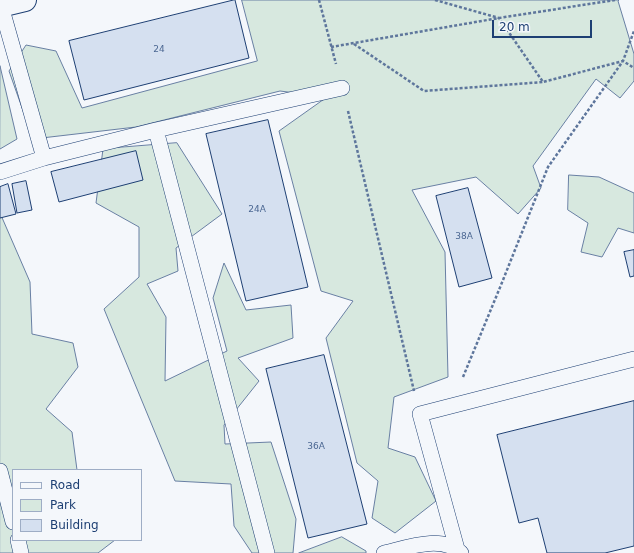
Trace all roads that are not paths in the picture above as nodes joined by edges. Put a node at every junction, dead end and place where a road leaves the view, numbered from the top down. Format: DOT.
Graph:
graph roads {
  1 [pos="24,0"];
  2 [pos="1,6"];
  3 [pos="342,88"];
  4 [pos="156,130"];
  5 [pos="44,158"];
  6 [pos="0,172"];
  7 [pos="634,359"];
  8 [pos="0,471"];
  9 [pos="12,518"];
  10 [pos="18,541"];
  11 [pos="459,551"];
  12 [pos="21,553"];
  13 [pos="267,553"];
  14 [pos="384,553"];
  1 -- 2 [label="street"];
  2 -- 5 [label="lane"];
  3 -- 4 [label="lane"];
  4 -- 5 [label="lane"];
  4 -- 13 [label="lane"];
  5 -- 6 [label="lane"];
  7 -- 11 [label="lane"];
  8 -- 9 [label="lane"];
  10 -- 12 [label="lane"];
  11 -- 14 [label="lane"];
}
